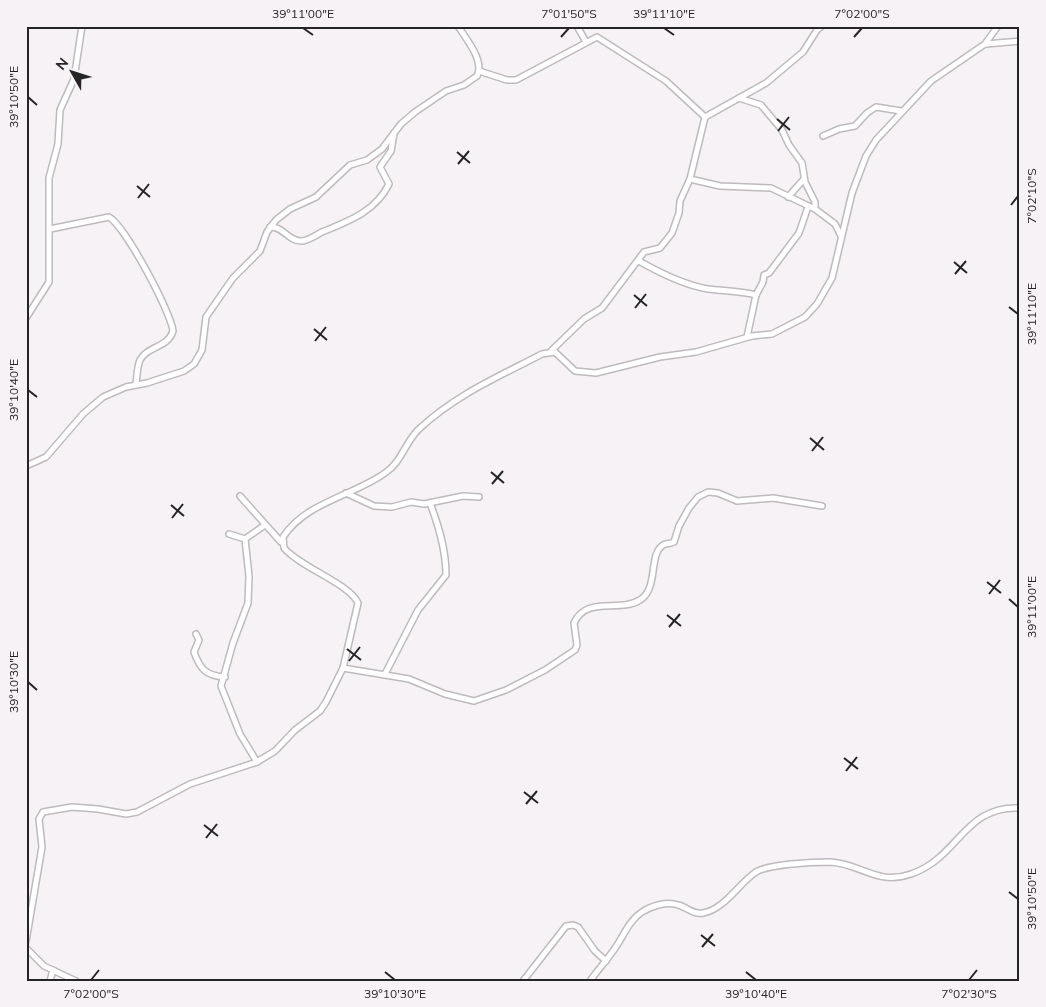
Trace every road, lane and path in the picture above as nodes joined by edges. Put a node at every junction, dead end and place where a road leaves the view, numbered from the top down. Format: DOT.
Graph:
graph roads {
  1 [pos="82,26"];
  2 [pos="458,26"];
  3 [pos="577,26"];
  4 [pos="822,26"];
  5 [pos="998,26"];
  6 [pos="1020,41"];
  7 [pos="586,42"];
  8 [pos="986,44"];
  9 [pos="479,71"];
  10 [pos="739,98"];
  11 [pos="901,111"];
  12 [pos="705,117"];
  13 [pos="394,133"];
  14 [pos="823,136"];
  15 [pos="690,179"];
  16 [pos="804,179"];
  17 [pos="788,197"];
  18 [pos="808,207"];
  19 [pos="815,209"];
  20 [pos="270,227"];
  21 [pos="50,229"];
  22 [pos="841,236"];
  23 [pos="639,261"];
  24 [pos="756,295"];
  25 [pos="26,318"];
  26 [pos="747,337"];
  27 [pos="550,352"];
  28 [pos="136,384"];
  29 [pos="26,466"];
  30 [pos="346,493"];
  31 [pos="240,496"];
  32 [pos="479,497"];
  33 [pos="430,503"];
  34 [pos="822,506"];
  35 [pos="265,525"];
  36 [pos="229,534"];
  37 [pos="245,539"];
  38 [pos="281,542"];
  39 [pos="196,634"];
  40 [pos="343,668"];
  41 [pos="385,674"];
  42 [pos="225,677"];
  43 [pos="257,762"];
  44 [pos="1020,808"];
  45 [pos="26,941"];
  46 [pos="26,948"];
  47 [pos="606,961"];
  48 [pos="53,970"];
  49 [pos="50,981"];
  50 [pos="76,981"];
  51 [pos="523,981"];
  52 [pos="590,981"];
  1 -- 21 [label="street"];
  2 -- 9 [label="street"];
  3 -- 7 [label="street"];
  4 -- 10 [label="street"];
  5 -- 8 [label="street"];
  6 -- 8 [label="street"];
  7 -- 9 [label="street"];
  7 -- 12 [label="street"];
  8 -- 11 [label="street"];
  9 -- 13 [label="street"];
  10 -- 12 [label="street"];
  10 -- 16 [label="street"];
  11 -- 14 [label="street"];
  11 -- 22 [label="street"];
  12 -- 15 [label="street"];
  13 -- 20 [label="street"];
  13 -- 20 [label="street"];
  15 -- 17 [label="street"];
  15 -- 23 [label="street"];
  16 -- 17 [label="street"];
  16 -- 19 [label="street"];
  17 -- 18 [label="street"];
  18 -- 19 [label="street"];
  18 -- 24 [label="street"];
  19 -- 22 [label="street"];
  20 -- 28 [label="street"];
  21 -- 25 [label="street"];
  21 -- 28 [label="street"];
  22 -- 26 [label="street"];
  23 -- 24 [label="street"];
  23 -- 27 [label="street"];
  24 -- 26 [label="street"];
  26 -- 27 [label="street"];
  27 -- 30 [label="street"];
  28 -- 29 [label="street"];
  30 -- 33 [label="street"];
  30 -- 38 [label="street"];
  31 -- 35 [label="street"];
  32 -- 33 [label="street"];
  33 -- 41 [label="street"];
  34 -- 41 [label="street"];
  35 -- 37 [label="street"];
  35 -- 38 [label="street"];
  36 -- 37 [label="street"];
  37 -- 42 [label="street"];
  38 -- 40 [label="street"];
  39 -- 42 [label="street"];
  40 -- 41 [label="street"];
  40 -- 43 [label="street"];
  42 -- 43 [label="street"];
  43 -- 45 [label="street"];
  44 -- 47 [label="street"];
  46 -- 48 [label="street"];
  47 -- 51 [label="street"];
  47 -- 52 [label="street"];
  48 -- 49 [label="street"];
  48 -- 50 [label="street"];
}
